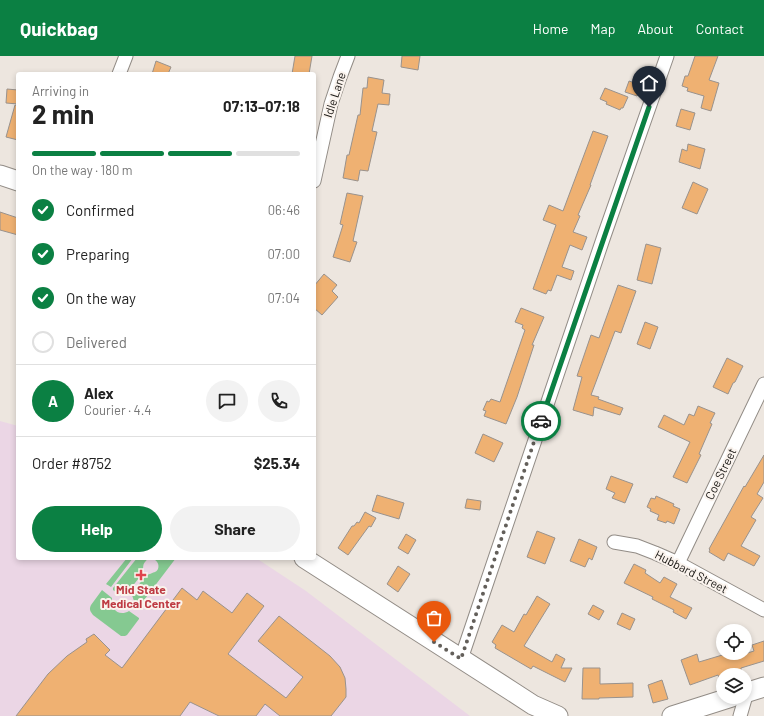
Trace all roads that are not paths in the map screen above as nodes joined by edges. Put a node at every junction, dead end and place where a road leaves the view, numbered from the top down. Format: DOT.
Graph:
graph roads {
  1 [pos="126,56"];
  2 [pos="348,56"];
  3 [pos="667,56"];
  4 [pos="120,72"];
  5 [pos="316,172"];
  6 [pos="0,175"];
  7 [pos="16,181"];
  8 [pos="764,384"];
  9 [pos="614,542"];
  10 [pos="307,560"];
  11 [pos="678,563"];
  12 [pos="764,610"];
  13 [pos="461,659"];
  14 [pos="716,702"];
  15 [pos="744,704"];
  16 [pos="558,716"];
  17 [pos="672,716"];
  18 [pos="740,716"];
  1 -- 4 [label="street"];
  2 -- 5 [label="street, Idle Lane"];
  3 -- 13 [label="street"];
  6 -- 7 [label="main road"];
  8 -- 11 [label="street, Coe Street"];
  9 -- 11 [label="street, Hubbard Street"];
  10 -- 13 [label="main road"];
  11 -- 12 [label="street, Hubbard Street"];
  13 -- 16 [label="main road"];
  14 -- 17 [label="main road"];
  15 -- 18 [label="street"];
}
